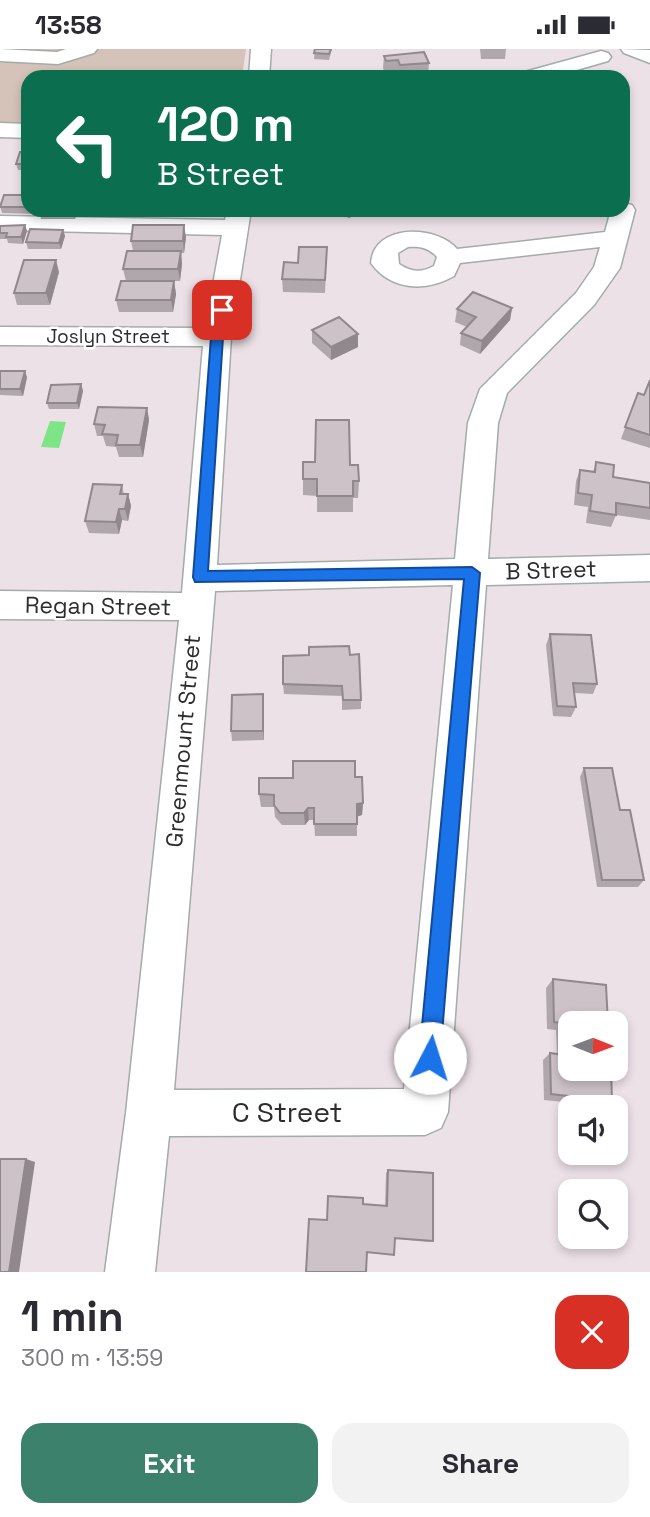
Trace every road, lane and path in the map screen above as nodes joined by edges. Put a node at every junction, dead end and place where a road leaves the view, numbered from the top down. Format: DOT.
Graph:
graph roads {
  1 [pos="87,49"];
  2 [pos="261,49"];
  3 [pos="631,49"];
  4 [pos="62,53"];
  5 [pos="0,55"];
  6 [pos="650,57"];
  7 [pos="603,61"];
  8 [pos="260,70"];
  9 [pos="561,70"];
  10 [pos="0,130"];
  11 [pos="21,131"];
  12 [pos="237,219"];
  13 [pos="0,223"];
  14 [pos="619,224"];
  15 [pos="450,257"];
  16 [pos="0,336"];
  17 [pos="217,337"];
  18 [pos="650,568"];
  19 [pos="472,573"];
  20 [pos="198,592"];
  21 [pos="0,605"];
  22 [pos="149,1113"];
  23 [pos="130,1272"];
  1 -- 4 [label="street"];
  2 -- 8 [label="street"];
  3 -- 6 [label="street"];
  4 -- 5 [label="street"];
  7 -- 9 [label="street"];
  10 -- 11 [label="street"];
  12 -- 13 [label="street"];
  12 -- 17 [label="street, Greenmount Street"];
  14 -- 15 [label="street"];
  14 -- 19 [label="street"];
  16 -- 17 [label="street, Joslyn Street"];
  17 -- 20 [label="street, Greenmount Street"];
  18 -- 19 [label="street, B Street"];
  19 -- 20 [label="street, B Street"];
  19 -- 22 [label="street, C Street"];
  20 -- 21 [label="street, Regan Street"];
  20 -- 22 [label="street, Greenmount Street"];
  22 -- 23 [label="street, Greenmount Street"];
}
